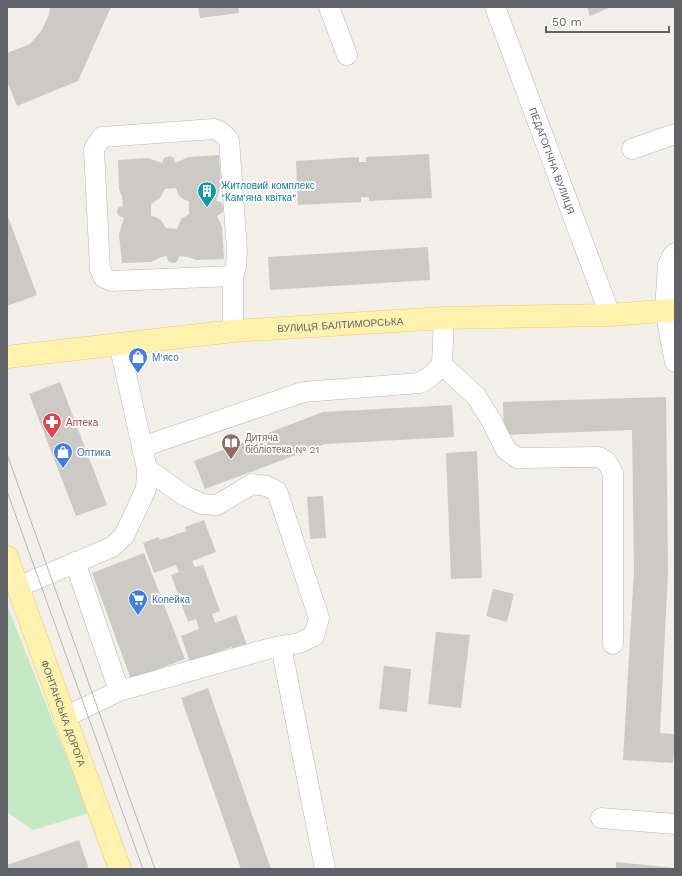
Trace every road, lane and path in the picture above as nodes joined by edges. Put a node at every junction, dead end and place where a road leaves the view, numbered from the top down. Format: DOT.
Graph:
graph roads {
  1 [pos="329,7"];
  2 [pos="495,7"];
  3 [pos="347,56"];
  4 [pos="675,134"];
  5 [pos="632,149"];
  6 [pos="675,253"];
  7 [pos="233,276"];
  8 [pos="670,310"];
  9 [pos="610,315"];
  10 [pos="444,318"];
  11 [pos="232,331"];
  12 [pos="120,343"];
  13 [pos="7,357"];
  14 [pos="675,362"];
  15 [pos="442,365"];
  16 [pos="142,447"];
  17 [pos="147,469"];
  18 [pos="7,557"];
  19 [pos="75,562"];
  20 [pos="18,587"];
  21 [pos="613,644"];
  22 [pos="281,646"];
  23 [pos="118,692"];
  24 [pos="65,717"];
  25 [pos="601,818"];
  26 [pos="675,824"];
  27 [pos="120,869"];
  28 [pos="324,869"];
  1 -- 3 [label="street"];
  2 -- 9 [label="street, ПЕДАГОГІЧНА ВУЛИЦЯ"];
  4 -- 5 [label="street"];
  6 -- 8 [label="street"];
  7 -- 7 [label="street"];
  7 -- 11 [label="street"];
  8 -- 9 [label="main road, ВУЛИЦЯ БАЛТИМОРСЬКА"];
  8 -- 14 [label="street"];
  9 -- 10 [label="main road, ВУЛИЦЯ БАЛТИМОРСЬКА"];
  10 -- 11 [label="main road, ВУЛИЦЯ БАЛТИМОРСЬКА"];
  10 -- 15 [label="street"];
  11 -- 12 [label="main road, ВУЛИЦЯ БАЛТИМОРСЬКА"];
  12 -- 13 [label="main road, ВУЛИЦЯ БАЛТИМОРСЬКА"];
  12 -- 16 [label="street"];
  15 -- 16 [label="street"];
  15 -- 21 [label="street"];
  16 -- 17 [label="street"];
  17 -- 19 [label="street"];
  17 -- 22 [label="street"];
  18 -- 20 [label="main road, ФОНТАНСЬКА ДОРОГА"];
  19 -- 20 [label="street"];
  19 -- 23 [label="street"];
  20 -- 24 [label="main road, ФОНТАНСЬКА ДОРОГА"];
  22 -- 23 [label="street"];
  22 -- 28 [label="street"];
  23 -- 24 [label="street"];
  24 -- 27 [label="main road, ФОНТАНСЬКА ДОРОГА"];
  25 -- 26 [label="street"];
}
